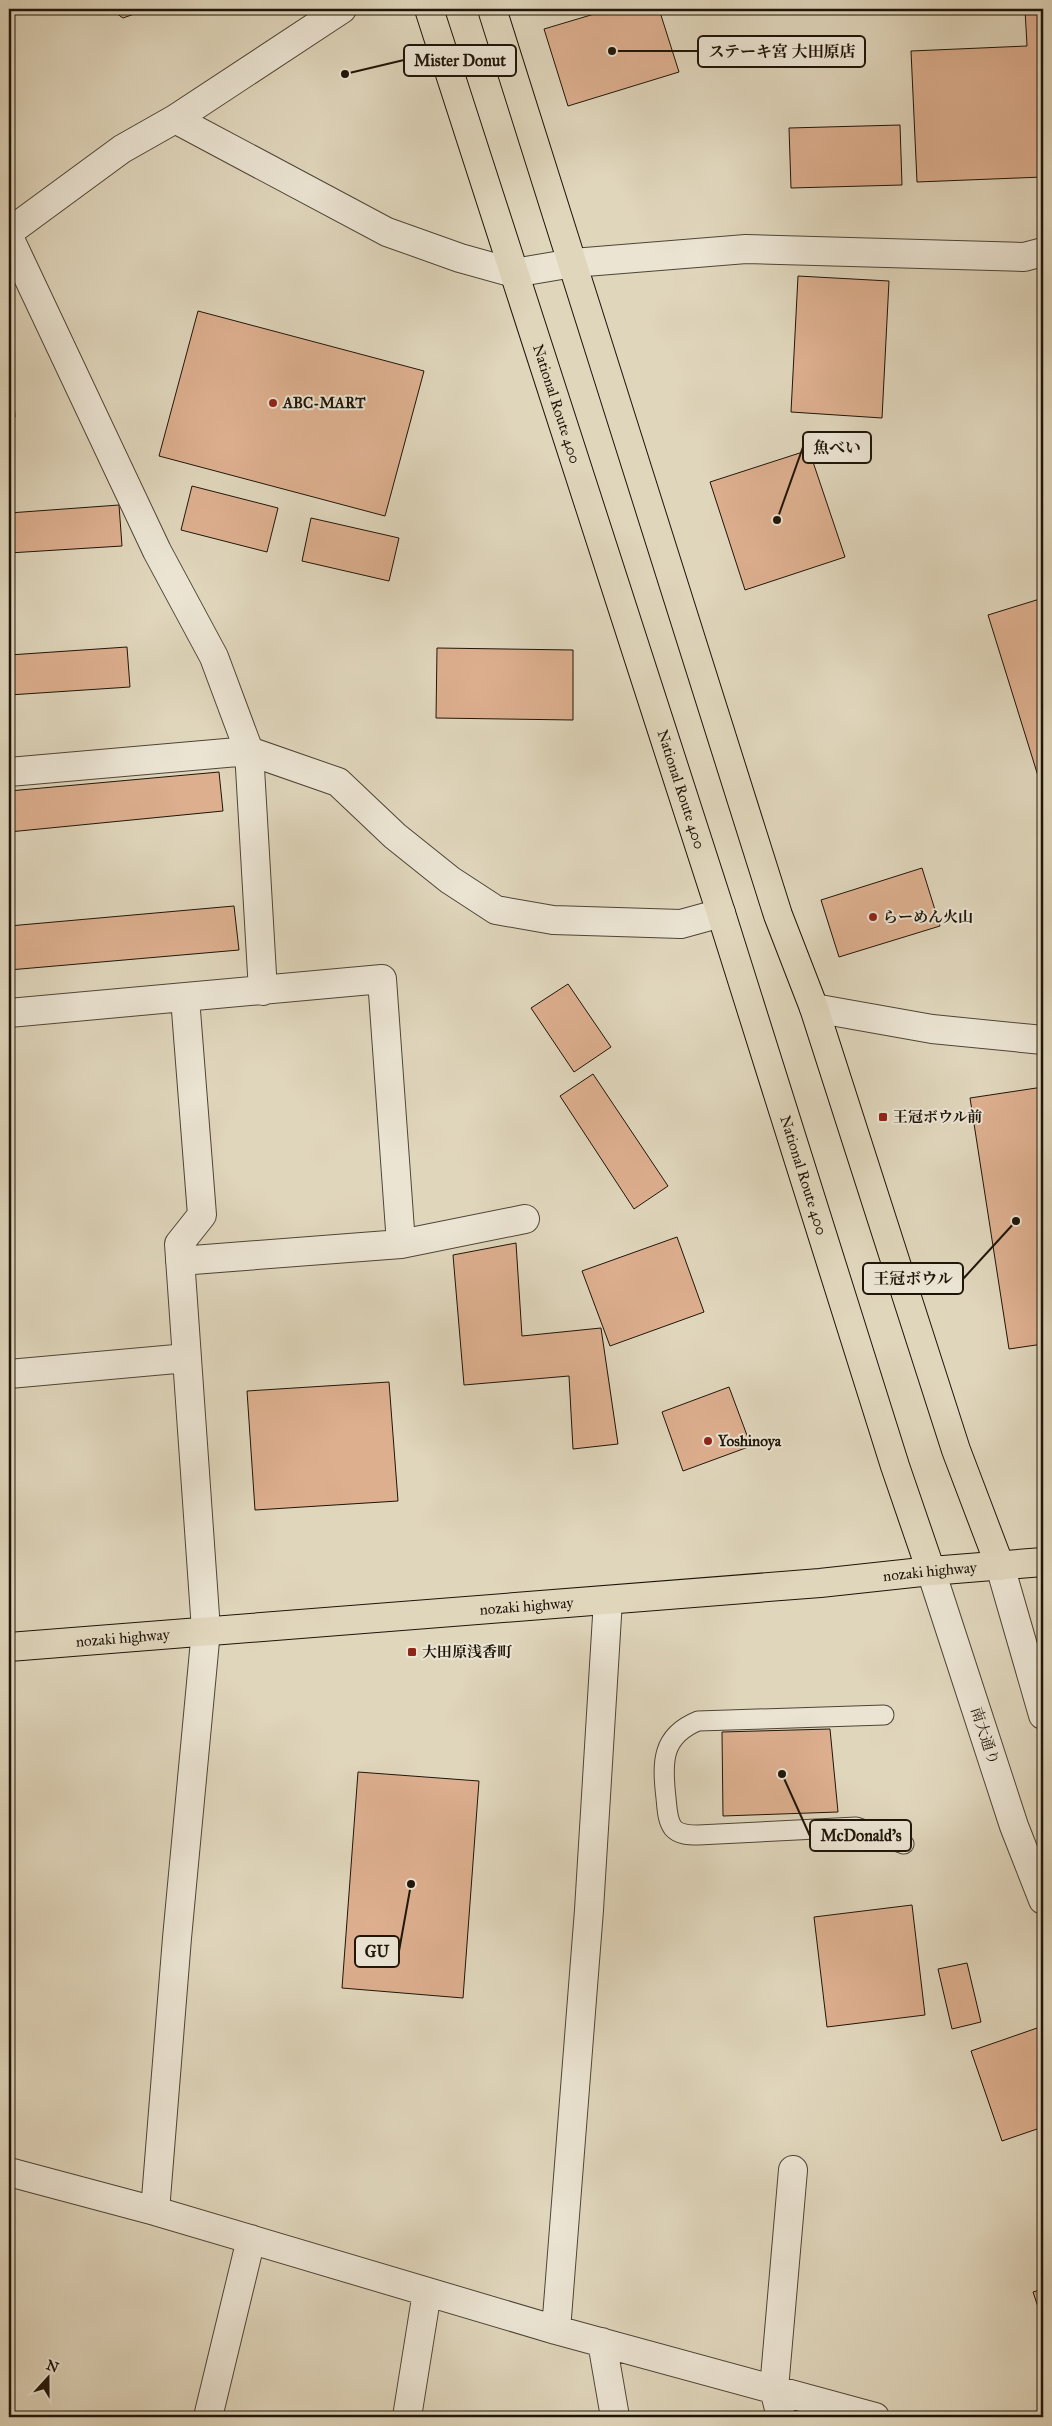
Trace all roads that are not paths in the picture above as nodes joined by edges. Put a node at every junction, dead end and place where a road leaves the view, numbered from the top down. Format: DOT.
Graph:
graph roads {
  1 [pos="342,9"];
  2 [pos="429,9"];
  3 [pos="492,9"];
  4 [pos="175,119"];
  5 [pos="9,232"];
  6 [pos="9,237"];
  7 [pos="1043,252"];
  8 [pos="573,263"];
  9 [pos="514,274"];
  10 [pos="249,751"];
  11 [pos="9,772"];
  12 [pos="721,913"];
  13 [pos="263,991"];
  14 [pos="185,998"];
  15 [pos="814,1008"];
  16 [pos="9,1013"];
  17 [pos="1043,1040"];
  18 [pos="525,1219"];
  19 [pos="401,1244"];
  20 [pos="180,1261"];
  21 [pos="187,1358"];
  22 [pos="9,1374"];
  23 [pos="1043,1562"];
  24 [pos="1000,1566"];
  25 [pos="931,1571"];
  26 [pos="608,1600"];
  27 [pos="206,1630"];
  28 [pos="9,1647"];
  29 [pos="884,1716"];
  30 [pos="1043,1716"];
  31 [pos="904,1844"];
  32 [pos="1043,1900"];
  33 [pos="793,2170"];
  34 [pos="9,2172"];
  35 [pos="155,2211"];
  36 [pos="251,2239"];
  37 [pos="427,2292"];
  38 [pos="556,2330"];
  39 [pos="602,2342"];
  40 [pos="774,2389"];
  41 [pos="208,2417"];
  42 [pos="407,2417"];
  43 [pos="615,2417"];
  44 [pos="781,2417"];
  45 [pos="875,2417"];
  1 -- 4 [label="street"];
  2 -- 9 [label="highway, National Route 400"];
  3 -- 8 [label="highway"];
  4 -- 5 [label="street"];
  4 -- 9 [label="street"];
  6 -- 10 [label="street"];
  7 -- 8 [label="street"];
  8 -- 9 [label="street"];
  8 -- 15 [label="highway"];
  9 -- 12 [label="highway, National Route 400"];
  10 -- 11 [label="street"];
  10 -- 12 [label="street"];
  10 -- 13 [label="street"];
  12 -- 25 [label="highway, National Route 400"];
  13 -- 14 [label="street"];
  13 -- 19 [label="street"];
  14 -- 16 [label="street"];
  14 -- 20 [label="street"];
  15 -- 17 [label="street"];
  15 -- 24 [label="highway"];
  18 -- 19 [label="street"];
  19 -- 20 [label="street"];
  20 -- 21 [label="street"];
  21 -- 22 [label="street"];
  21 -- 27 [label="street"];
  23 -- 24 [label="highway, nozaki highway"];
  24 -- 25 [label="highway, nozaki highway"];
  24 -- 30 [label="street"];
  25 -- 26 [label="highway, nozaki highway"];
  25 -- 32 [label="street, 南大通り"];
  26 -- 27 [label="highway, nozaki highway"];
  26 -- 38 [label="street"];
  27 -- 28 [label="highway, nozaki highway"];
  27 -- 35 [label="street"];
  29 -- 31 [label="lane"];
  33 -- 40 [label="street"];
  34 -- 35 [label="street"];
  35 -- 36 [label="street"];
  36 -- 37 [label="street"];
  36 -- 41 [label="street"];
  37 -- 38 [label="street"];
  37 -- 42 [label="street"];
  38 -- 39 [label="street"];
  39 -- 40 [label="street"];
  39 -- 43 [label="street"];
  40 -- 44 [label="street"];
  40 -- 45 [label="street"];
}
